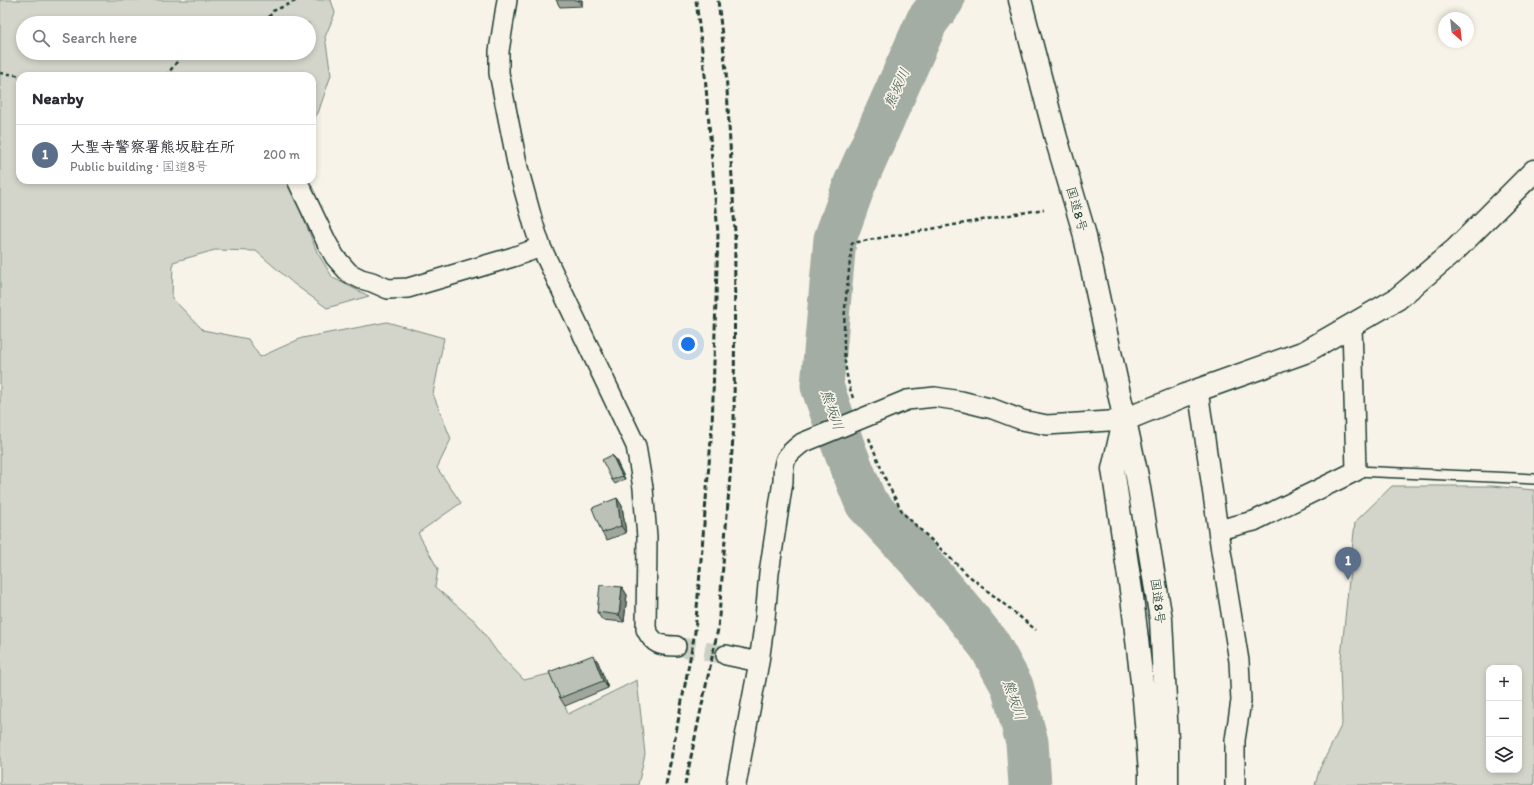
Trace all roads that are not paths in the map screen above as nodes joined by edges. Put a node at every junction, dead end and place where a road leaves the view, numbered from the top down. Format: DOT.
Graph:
graph roads {
  1 [pos="507,0"];
  2 [pos="1020,0"];
  3 [pos="1534,171"];
  4 [pos="299,184"];
  5 [pos="541,246"];
  6 [pos="1352,325"];
  7 [pos="1198,390"];
  8 [pos="1124,420"];
  9 [pos="1356,471"];
  10 [pos="1534,479"];
  11 [pos="1218,530"];
  12 [pos="676,646"];
  13 [pos="726,655"];
  14 [pos="759,662"];
  15 [pos="736,785"];
  16 [pos="1150,785"];
  17 [pos="1167,785"];
  18 [pos="1235,785"];
  1 -- 5 [label="street"];
  2 -- 8 [label="main road, 国道8号"];
  3 -- 6 [label="main road"];
  4 -- 5 [label="street"];
  5 -- 12 [label="street"];
  6 -- 7 [label="main road"];
  6 -- 9 [label="street"];
  7 -- 8 [label="main road"];
  7 -- 11 [label="street"];
  8 -- 14 [label="street"];
  8 -- 16 [label="main road, 国道8号"];
  8 -- 17 [label="main road, 国道8号"];
  9 -- 10 [label="lane"];
  9 -- 11 [label="street"];
  11 -- 18 [label="street"];
  13 -- 14 [label="street"];
  14 -- 15 [label="street"];
}
